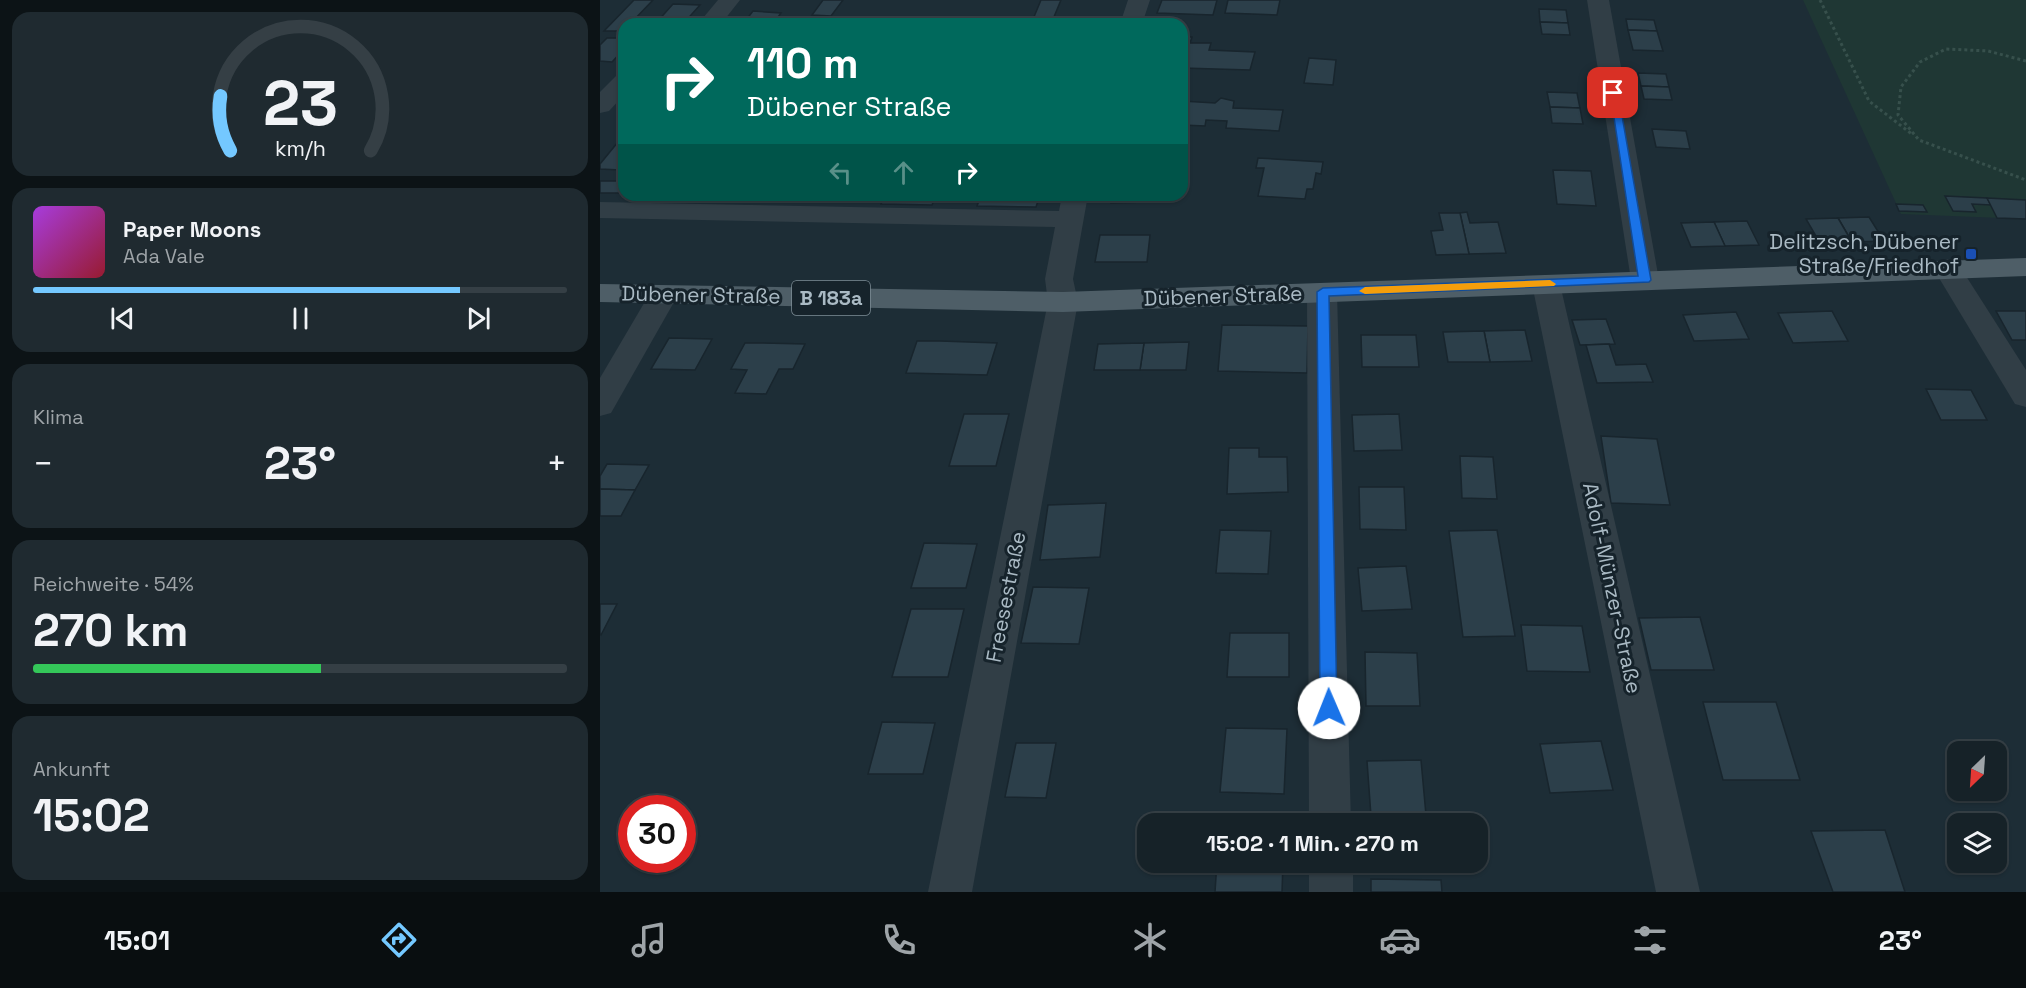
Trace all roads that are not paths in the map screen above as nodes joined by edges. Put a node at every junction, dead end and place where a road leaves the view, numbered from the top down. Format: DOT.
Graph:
graph roads {
  1 [pos="729,0"];
  2 [pos="1139,0"];
  3 [pos="1598,0"];
  4 [pos="714,18"];
  5 [pos="1133,18"];
  6 [pos="618,87"];
  7 [pos="600,106"];
  8 [pos="1072,207"];
  9 [pos="600,210"];
  10 [pos="2026,267"];
  11 [pos="1947,268"];
  12 [pos="1645,280"];
  13 [pos="1546,284"];
  14 [pos="1323,292"];
  15 [pos="600,293"];
  16 [pos="663,295"];
  17 [pos="1063,302"];
  18 [pos="2026,396"];
  19 [pos="600,405"];
  20 [pos="1330,813"];
  21 [pos="1331,873"];
  22 [pos="950,892"];
  23 [pos="1331,892"];
  24 [pos="1678,892"];
  1 -- 4 [label="street"];
  2 -- 5 [label="street"];
  3 -- 12 [label="street"];
  6 -- 7 [label="street"];
  8 -- 9 [label="street"];
  8 -- 17 [label="street, Freesestraße"];
  10 -- 11 [label="main road, Dübener Straße / B 183a"];
  11 -- 12 [label="main road, Dübener Straße / B 183a"];
  11 -- 18 [label="street"];
  12 -- 13 [label="main road, Dübener Straße / B 183a"];
  13 -- 14 [label="main road, Dübener Straße / B 183a"];
  13 -- 24 [label="street, Adolf-Münzer-Straße"];
  14 -- 17 [label="main road, Dübener Straße / B 183a"];
  14 -- 20 [label="street"];
  15 -- 16 [label="main road, Dübener Straße / B 183a"];
  16 -- 17 [label="main road, Dübener Straße / B 183a"];
  16 -- 19 [label="street"];
  17 -- 22 [label="street, Freesestraße"];
  21 -- 23 [label="street"];
}
